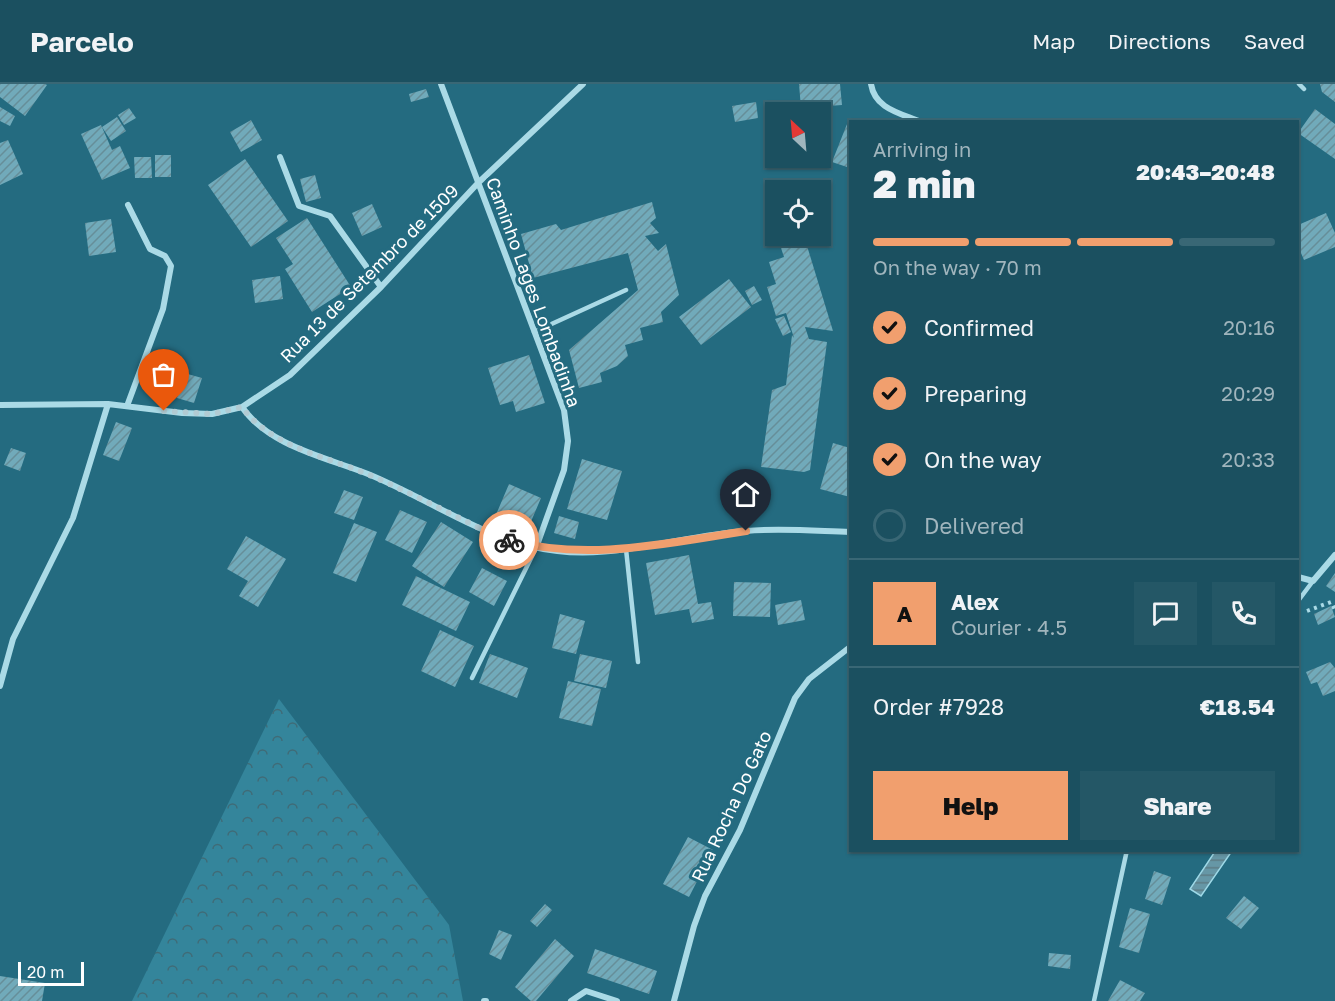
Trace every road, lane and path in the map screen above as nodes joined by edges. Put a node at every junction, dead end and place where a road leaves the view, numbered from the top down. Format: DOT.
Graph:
graph roads {
  1 [pos="441,84"];
  2 [pos="583,84"];
  3 [pos="871,84"];
  4 [pos="1299,84"];
  5 [pos="1304,89"];
  6 [pos="916,120"];
  7 [pos="280,157"];
  8 [pos="478,183"];
  9 [pos="128,205"];
  10 [pos="381,287"];
  11 [pos="626,290"];
  12 [pos="534,332"];
  13 [pos="108,404"];
  14 [pos="0,405"];
  15 [pos="127,406"];
  16 [pos="242,407"];
  17 [pos="849,531"];
  18 [pos="536,548"];
  19 [pos="626,549"];
  20 [pos="1335,555"];
  21 [pos="1299,577"];
  22 [pos="1313,581"];
  23 [pos="1299,600"];
  24 [pos="1335,610"];
  25 [pos="1299,614"];
  26 [pos="849,648"];
  27 [pos="638,662"];
  28 [pos="471,678"];
  29 [pos="0,686"];
  30 [pos="1127,852"];
  31 [pos="570,1001"];
  32 [pos="617,1001"];
  33 [pos="674,1001"];
  34 [pos="1094,1001"];
  1 -- 8 [label="street, Caminho Lages Lombadinha"];
  2 -- 8 [label="street, Rua 13 de Setembro de 1509"];
  3 -- 6 [label="street"];
  4 -- 5 [label="lane"];
  7 -- 10 [label="street"];
  8 -- 10 [label="street, Rua 13 de Setembro de 1509"];
  8 -- 12 [label="street, Caminho Lages Lombadinha"];
  9 -- 15 [label="street"];
  10 -- 16 [label="street, Rua 13 de Setembro de 1509"];
  11 -- 12 [label="lane"];
  12 -- 18 [label="street, Caminho Lages Lombadinha"];
  13 -- 14 [label="street, Rua 13 de Setembro de 1509"];
  13 -- 15 [label="street, Rua 13 de Setembro de 1509"];
  13 -- 29 [label="street"];
  15 -- 16 [label="street, Rua 13 de Setembro de 1509"];
  16 -- 18 [label="street"];
  17 -- 19 [label="street"];
  18 -- 19 [label="street"];
  18 -- 28 [label="lane"];
  19 -- 27 [label="lane"];
  20 -- 22 [label="street"];
  21 -- 22 [label="street"];
  22 -- 23 [label="lane"];
  24 -- 25 [label="path"];
  26 -- 33 [label="street, Rua Rocha Do Gato"];
  30 -- 34 [label="lane"];
  31 -- 32 [label="street"];
}
